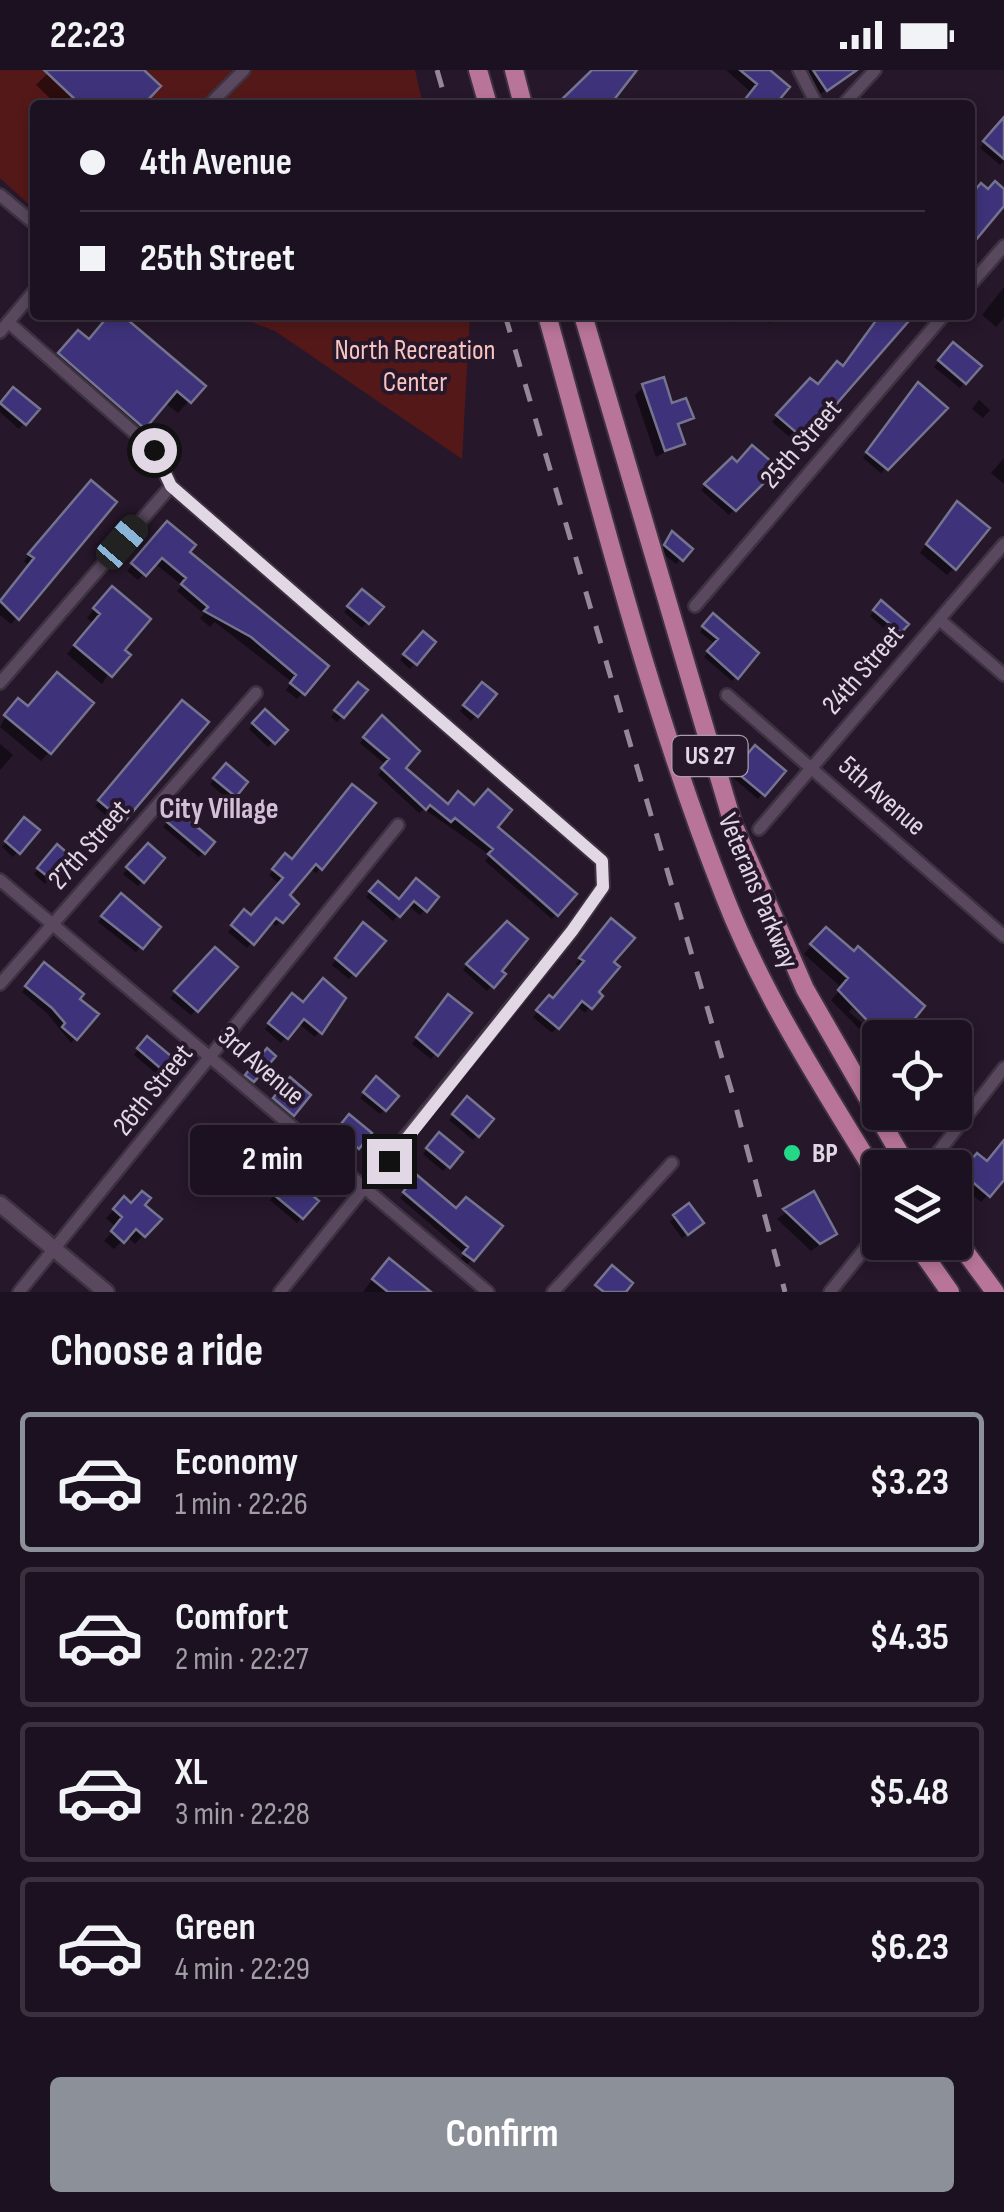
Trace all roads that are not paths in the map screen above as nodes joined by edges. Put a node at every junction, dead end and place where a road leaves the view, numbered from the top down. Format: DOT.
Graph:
graph roads {
  1 [pos="244,70"];
  2 [pos="478,70"];
  3 [pos="514,70"];
  4 [pos="799,70"];
  5 [pos="874,70"];
  6 [pos="214,100"];
  7 [pos="487,100"];
  8 [pos="522,100"];
  9 [pos="815,100"];
  10 [pos="847,100"];
  11 [pos="0,194"];
  12 [pos="30,220"];
  13 [pos="1004,246"];
  14 [pos="975,279"];
  15 [pos="30,296"];
  16 [pos="548,320"];
  17 [pos="584,320"];
  18 [pos="940,320"];
  19 [pos="4,327"];
  20 [pos="171,486"];
  21 [pos="1004,544"];
  22 [pos="695,606"];
  23 [pos="940,620"];
  24 [pos="1004,675"];
  25 [pos="0,683"];
  26 [pos="256,694"];
  27 [pos="727,694"];
  28 [pos="812,768"];
  29 [pos="398,825"];
  30 [pos="760,828"];
  31 [pos="0,880"];
  32 [pos="52,924"];
  33 [pos="1004,936"];
  34 [pos="0,984"];
  35 [pos="212,1057"];
  36 [pos="1004,1068"];
  37 [pos="898,1150"];
  38 [pos="940,1150"];
  39 [pos="862,1151"];
  40 [pos="672,1163"];
  41 [pos="366,1190"];
  42 [pos="0,1204"];
  43 [pos="55,1249"];
  44 [pos="862,1252"];
  45 [pos="928,1260"];
  46 [pos="971,1260"];
  47 [pos="19,1292"];
  48 [pos="106,1292"];
  49 [pos="280,1292"];
  50 [pos="488,1292"];
  51 [pos="554,1292"];
  52 [pos="830,1292"];
  53 [pos="950,1292"];
  54 [pos="995,1292"];
  1 -- 6 [label="street"];
  2 -- 7 [label="main road"];
  3 -- 8 [label="main road"];
  4 -- 9 [label="street"];
  5 -- 10 [label="street"];
  11 -- 12 [label="street"];
  13 -- 14 [label="street"];
  15 -- 19 [label="street"];
  16 -- 39 [label="main road, Veterans Parkway / US 27"];
  17 -- 37 [label="main road, Veterans Parkway / US 27"];
  18 -- 22 [label="street, 25th Street"];
  19 -- 20 [label="street"];
  20 -- 25 [label="street"];
  20 -- 41 [label="street"];
  21 -- 23 [label="street, 24th Street"];
  23 -- 24 [label="street"];
  23 -- 28 [label="street, 24th Street"];
  26 -- 32 [label="street, 27th Street"];
  27 -- 28 [label="street, 5th Avenue"];
  28 -- 30 [label="street, 24th Street"];
  28 -- 33 [label="street, 5th Avenue"];
  29 -- 35 [label="street, 26th Street"];
  31 -- 32 [label="street, 3rd Avenue"];
  32 -- 34 [label="street, 27th Street"];
  32 -- 35 [label="street, 3rd Avenue"];
  35 -- 41 [label="street, 3rd Avenue"];
  35 -- 43 [label="street, 26th Street"];
  36 -- 38 [label="street"];
  40 -- 51 [label="street"];
  41 -- 49 [label="street"];
  41 -- 50 [label="street, 3rd Avenue"];
  42 -- 43 [label="main road"];
  43 -- 47 [label="street, 26th Street"];
  43 -- 48 [label="main road"];
  44 -- 52 [label="street"];
  45 -- 53 [label="main road"];
  46 -- 54 [label="main road"];
}
